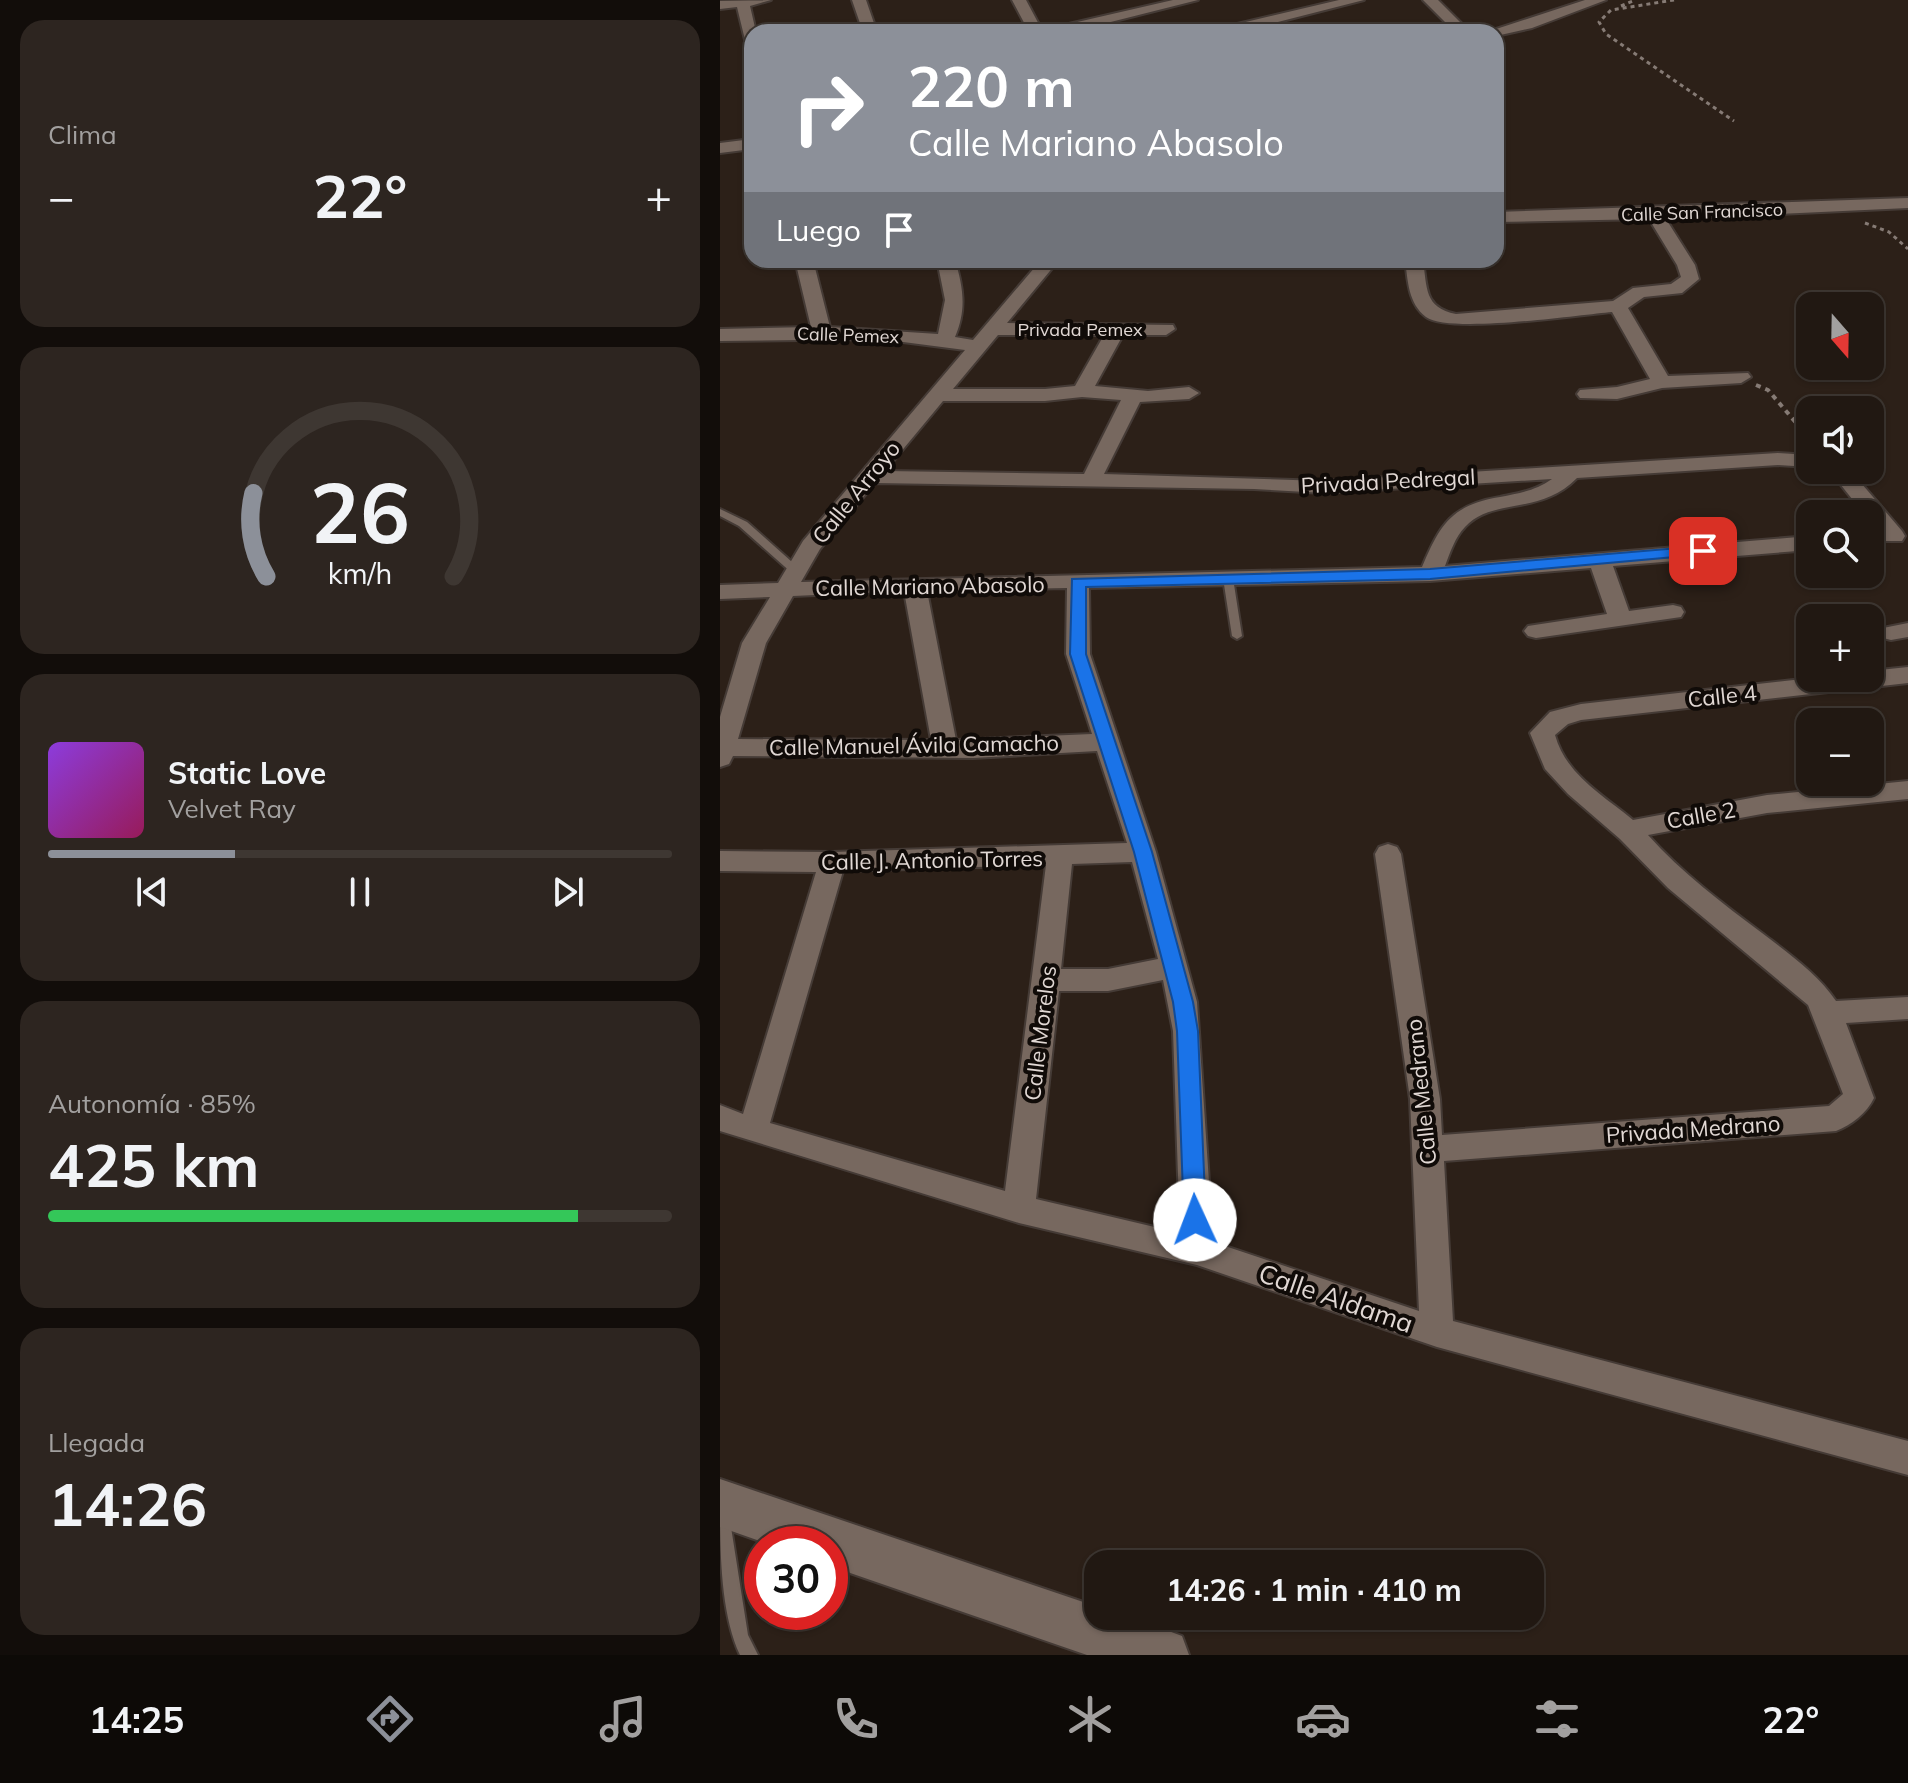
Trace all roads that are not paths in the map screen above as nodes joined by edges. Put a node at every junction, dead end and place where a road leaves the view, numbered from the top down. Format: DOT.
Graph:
graph roads {
  1 [pos="764,0"];
  2 [pos="859,0"];
  3 [pos="1021,0"];
  4 [pos="1191,0"];
  5 [pos="1357,0"];
  6 [pos="1430,0"];
  7 [pos="742,2"];
  8 [pos="720,5"];
  9 [pos="1605,5"];
  10 [pos="747,24"];
  11 [pos="867,24"];
  12 [pos="1032,24"];
  13 [pos="1087,24"];
  14 [pos="1255,24"];
  15 [pos="1455,24"];
  16 [pos="1504,30"];
  17 [pos="744,145"];
  18 [pos="720,148"];
  19 [pos="1908,203"];
  20 [pos="1654,214"];
  21 [pos="1504,217"];
  22 [pos="806,268"];
  23 [pos="948,268"];
  24 [pos="1044,268"];
  25 [pos="1415,268"];
  26 [pos="1618,306"];
  27 [pos="994,329"];
  28 [pos="1117,329"];
  29 [pos="1166,329"];
  30 [pos="822,333"];
  31 [pos="720,335"];
  32 [pos="945,339"];
  33 [pos="975,346"];
  34 [pos="1741,377"];
  35 [pos="1662,382"];
  36 [pos="1082,391"];
  37 [pos="1189,393"];
  38 [pos="1587,394"];
  39 [pos="935,395"];
  40 [pos="1134,395"];
  41 [pos="1796,460"];
  42 [pos="1571,472"];
  43 [pos="869,477"];
  44 [pos="1090,482"];
  45 [pos="1852,484"];
  46 [pos="720,512"];
  47 [pos="1901,536"];
  48 [pos="1796,544"];
  49 [pos="1599,558"];
  50 [pos="1430,574"];
  51 [pos="1228,578"];
  52 [pos="792,581"];
  53 [pos="1078,583"];
  54 [pos="914,584"];
  55 [pos="720,592"];
  56 [pos="1673,612"];
  57 [pos="1621,620"];
  58 [pos="1536,631"];
  59 [pos="1237,636"];
  60 [pos="1908,675"];
  61 [pos="1105,742"];
  62 [pos="945,748"];
  63 [pos="721,751"];
  64 [pos="1908,790"];
  65 [pos="1628,831"];
  66 [pos="1143,852"];
  67 [pos="1388,854"];
  68 [pos="1060,857"];
  69 [pos="720,861"];
  70 [pos="832,862"];
  71 [pos="1172,967"];
  72 [pos="1046,980"];
  73 [pos="1908,1008"];
  74 [pos="1828,1013"];
  75 [pos="721,1121"];
  76 [pos="753,1131"];
  77 [pos="1429,1149"];
  78 [pos="1019,1209"];
  79 [pos="1197,1251"];
  80 [pos="1437,1332"];
  81 [pos="1908,1458"];
  82 [pos="720,1505"];
  83 [pos="749,1655"];
  84 [pos="1163,1655"];
  1 -- 7 [label="street"];
  2 -- 11 [label="street"];
  3 -- 12 [label="street"];
  4 -- 13 [label="street"];
  5 -- 14 [label="street"];
  6 -- 15 [label="street"];
  7 -- 8 [label="street"];
  7 -- 10 [label="street"];
  9 -- 16 [label="street"];
  17 -- 18 [label="street"];
  19 -- 20 [label="street, Calle San Francisco"];
  20 -- 21 [label="street, Calle San Francisco"];
  20 -- 26 [label="street"];
  22 -- 30 [label="street"];
  23 -- 32 [label="street"];
  24 -- 27 [label="street, Calle Arroyo"];
  25 -- 26 [label="street"];
  26 -- 35 [label="street"];
  27 -- 28 [label="street, Privada Pemex"];
  27 -- 33 [label="street, Calle Arroyo"];
  28 -- 29 [label="street, Privada Pemex"];
  28 -- 36 [label="street"];
  30 -- 31 [label="street, Calle Pemex"];
  30 -- 32 [label="street, Calle Pemex"];
  32 -- 33 [label="street, Calle Pemex"];
  33 -- 39 [label="street, Calle Arroyo"];
  34 -- 35 [label="street"];
  35 -- 38 [label="street"];
  36 -- 39 [label="street"];
  36 -- 40 [label="street"];
  37 -- 40 [label="street"];
  39 -- 43 [label="street, Calle Arroyo"];
  40 -- 44 [label="street"];
  41 -- 42 [label="street, Privada Pedregal"];
  42 -- 44 [label="street, Privada Pedregal"];
  42 -- 50 [label="street"];
  43 -- 44 [label="street, Privada Pedregal"];
  43 -- 52 [label="street, Calle Arroyo"];
  45 -- 47 [label="street"];
  46 -- 52 [label="lane"];
  48 -- 49 [label="street, Calle Mariano Abasolo"];
  49 -- 50 [label="street, Calle Mariano Abasolo"];
  49 -- 57 [label="street"];
  50 -- 51 [label="street, Calle Mariano Abasolo"];
  51 -- 53 [label="street, Calle Mariano Abasolo"];
  51 -- 59 [label="lane"];
  52 -- 54 [label="street, Calle Mariano Abasolo"];
  52 -- 55 [label="street, Calle Mariano Abasolo"];
  52 -- 63 [label="street, Calle Arroyo"];
  53 -- 54 [label="street, Calle Mariano Abasolo"];
  53 -- 61 [label="street"];
  54 -- 62 [label="street"];
  56 -- 57 [label="street"];
  57 -- 58 [label="street"];
  60 -- 65 [label="street, Calle 4"];
  61 -- 62 [label="street, Calle Manuel Ávila Camacho"];
  61 -- 66 [label="street"];
  62 -- 63 [label="street, Calle Manuel Ávila Camacho"];
  64 -- 65 [label="street, Calle 2"];
  65 -- 74 [label="street"];
  66 -- 68 [label="street, Calle J. Antonio Torres"];
  66 -- 71 [label="street"];
  67 -- 77 [label="street, Calle Medrano"];
  68 -- 70 [label="street, Calle J. Antonio Torres"];
  68 -- 72 [label="street, Calle Morelos"];
  69 -- 70 [label="street, Calle J. Antonio Torres"];
  70 -- 76 [label="street"];
  71 -- 72 [label="street"];
  71 -- 79 [label="street"];
  72 -- 78 [label="street, Calle Morelos"];
  73 -- 74 [label="street"];
  74 -- 77 [label="street, Privada Medrano"];
  75 -- 76 [label="street, Calle Aldama"];
  76 -- 78 [label="street, Calle Aldama"];
  77 -- 80 [label="street, Calle Medrano"];
  78 -- 79 [label="street, Calle Aldama"];
  79 -- 80 [label="street, Calle Aldama"];
  80 -- 81 [label="street, Calle Aldama"];
  82 -- 83 [label="lane"];
  82 -- 84 [label="street"];
}
